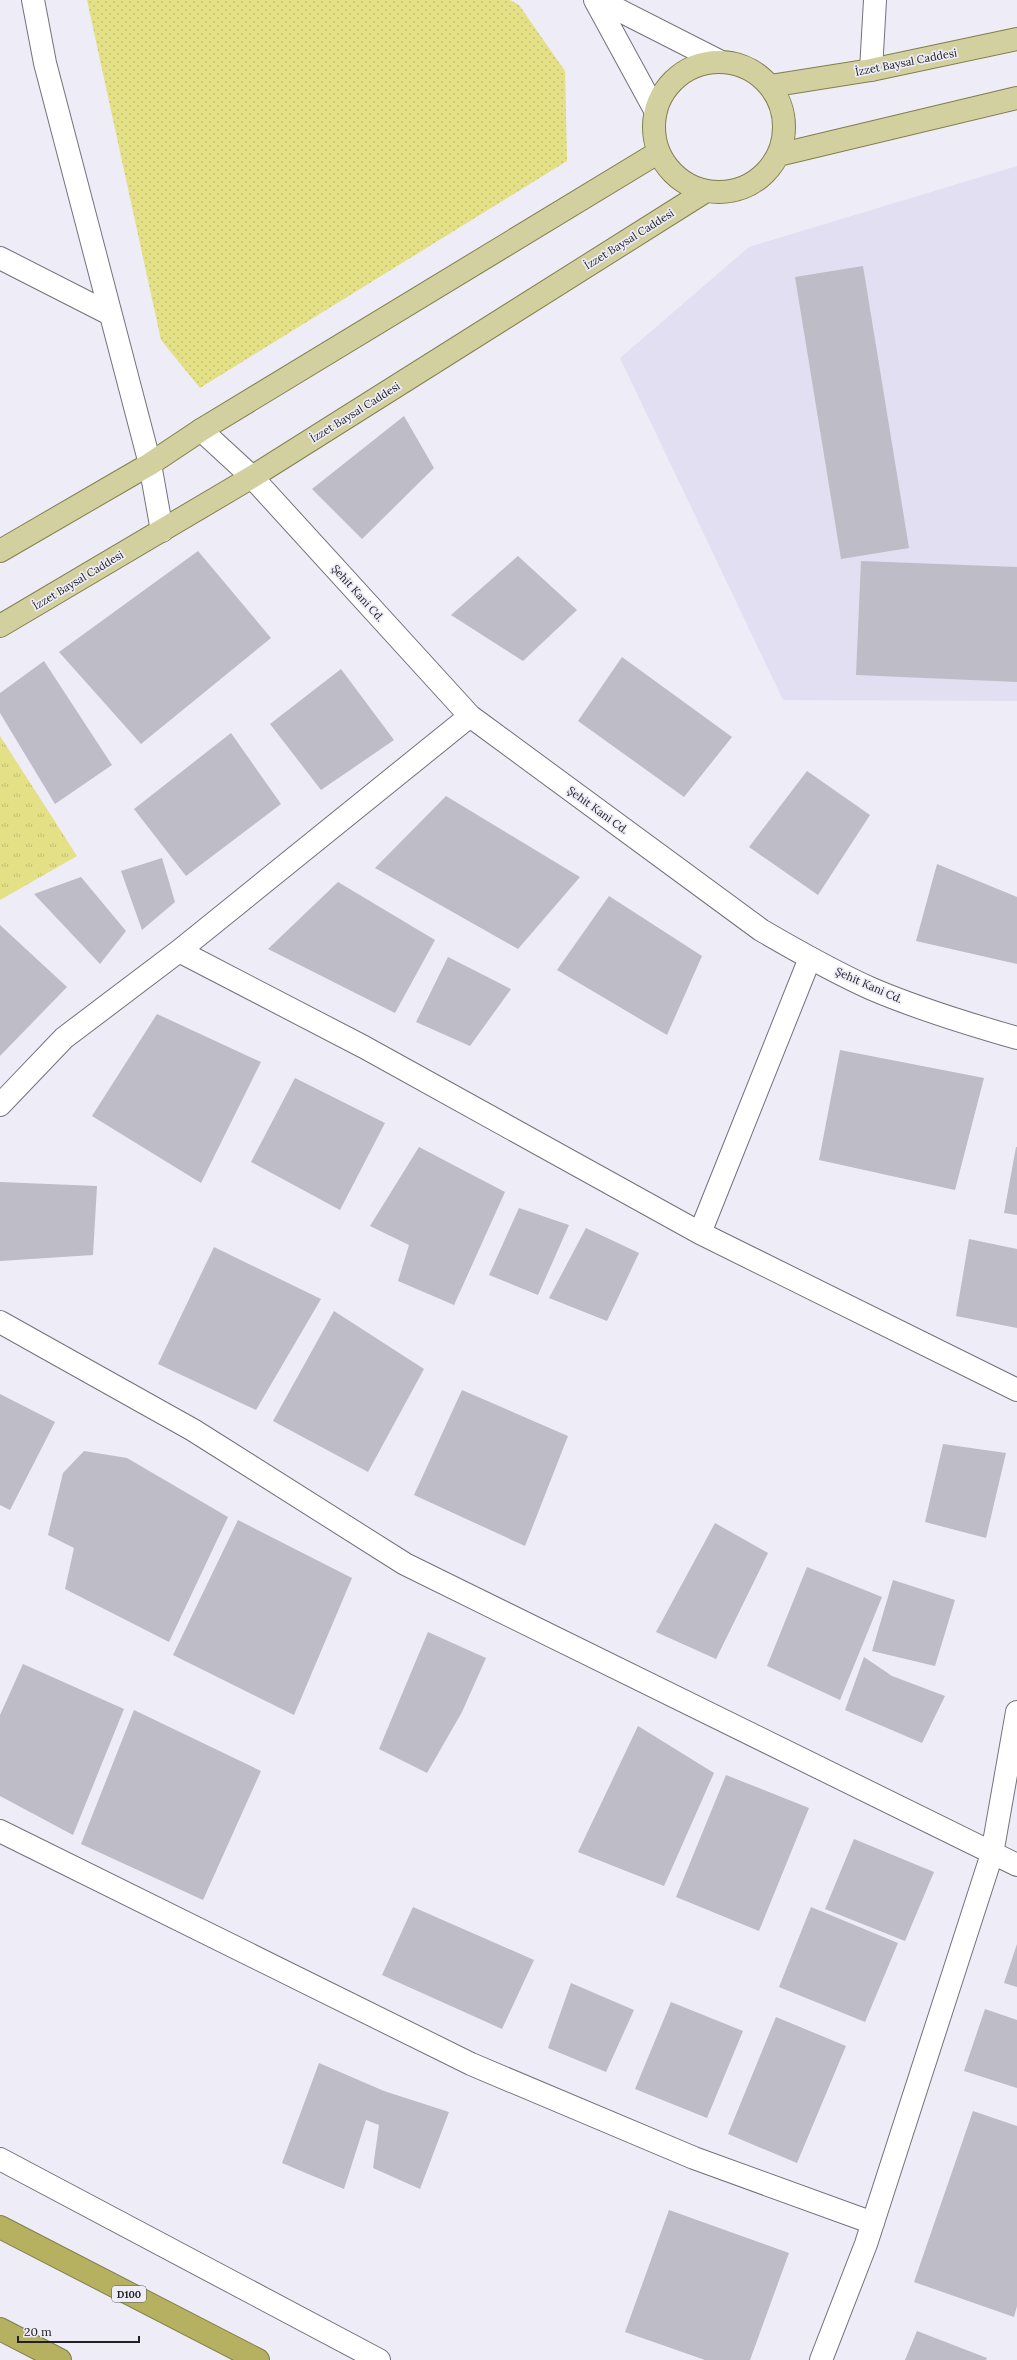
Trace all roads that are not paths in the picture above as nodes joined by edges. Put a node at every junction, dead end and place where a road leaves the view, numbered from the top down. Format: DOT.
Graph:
graph roads {
  1 [pos="33,0"];
  2 [pos="595,0"];
  3 [pos="599,0"];
  4 [pos="876,0"];
  5 [pos="1017,39"];
  6 [pos="719,61"];
  7 [pos="871,70"];
  8 [pos="770,86"];
  9 [pos="1017,98"];
  10 [pos="656,110"];
  11 [pos="658,152"];
  12 [pos="778,155"];
  13 [pos="706,191"];
  14 [pos="0,258"];
  15 [pos="110,314"];
  16 [pos="200,430"];
  17 [pos="150,464"];
  18 [pos="252,477"];
  19 [pos="162,531"];
  20 [pos="0,551"];
  21 [pos="0,626"];
  22 [pos="470,716"];
  23 [pos="179,951"];
  24 [pos="810,958"];
  25 [pos="1017,1038"];
  26 [pos="0,1104"];
  27 [pos="700,1233"];
  28 [pos="0,1322"];
  29 [pos="1017,1390"];
  30 [pos="1017,1712"];
  31 [pos="0,1831"];
  32 [pos="992,1854"];
  33 [pos="1017,1865"];
  34 [pos="0,2159"];
  35 [pos="873,2223"];
  36 [pos="0,2227"];
  37 [pos="0,2329"];
  38 [pos="60,2360"];
  39 [pos="258,2360"];
  40 [pos="379,2360"];
  41 [pos="820,2360"];
  1 -- 15 [label="street"];
  2 -- 10 [label="street"];
  3 -- 6 [label="street"];
  4 -- 7 [label="street"];
  5 -- 7 [label="main road, İzzet Baysal Caddesi"];
  6 -- 8 [label="main road"];
  6 -- 10 [label="main road"];
  7 -- 8 [label="main road, İzzet Baysal Caddesi"];
  8 -- 12 [label="main road"];
  9 -- 12 [label="main road"];
  10 -- 11 [label="main road"];
  11 -- 13 [label="main road"];
  11 -- 16 [label="main road"];
  12 -- 13 [label="main road"];
  13 -- 18 [label="main road, İzzet Baysal Caddesi"];
  14 -- 15 [label="street"];
  15 -- 17 [label="street"];
  16 -- 17 [label="main road"];
  16 -- 18 [label="street, Şehit Kani Cd."];
  17 -- 19 [label="street"];
  17 -- 20 [label="main road"];
  18 -- 19 [label="main road, İzzet Baysal Caddesi"];
  18 -- 22 [label="street, Şehit Kani Cd."];
  19 -- 21 [label="main road, İzzet Baysal Caddesi"];
  22 -- 23 [label="street"];
  22 -- 24 [label="street, Şehit Kani Cd."];
  23 -- 26 [label="street"];
  23 -- 27 [label="street"];
  24 -- 25 [label="street, Şehit Kani Cd."];
  24 -- 27 [label="street"];
  27 -- 29 [label="street"];
  28 -- 32 [label="street"];
  30 -- 32 [label="street"];
  31 -- 35 [label="street"];
  32 -- 33 [label="street"];
  32 -- 35 [label="street"];
  34 -- 40 [label="street"];
  35 -- 41 [label="street"];
  36 -- 39 [label="highway, D100"];
  37 -- 38 [label="highway"];
}
